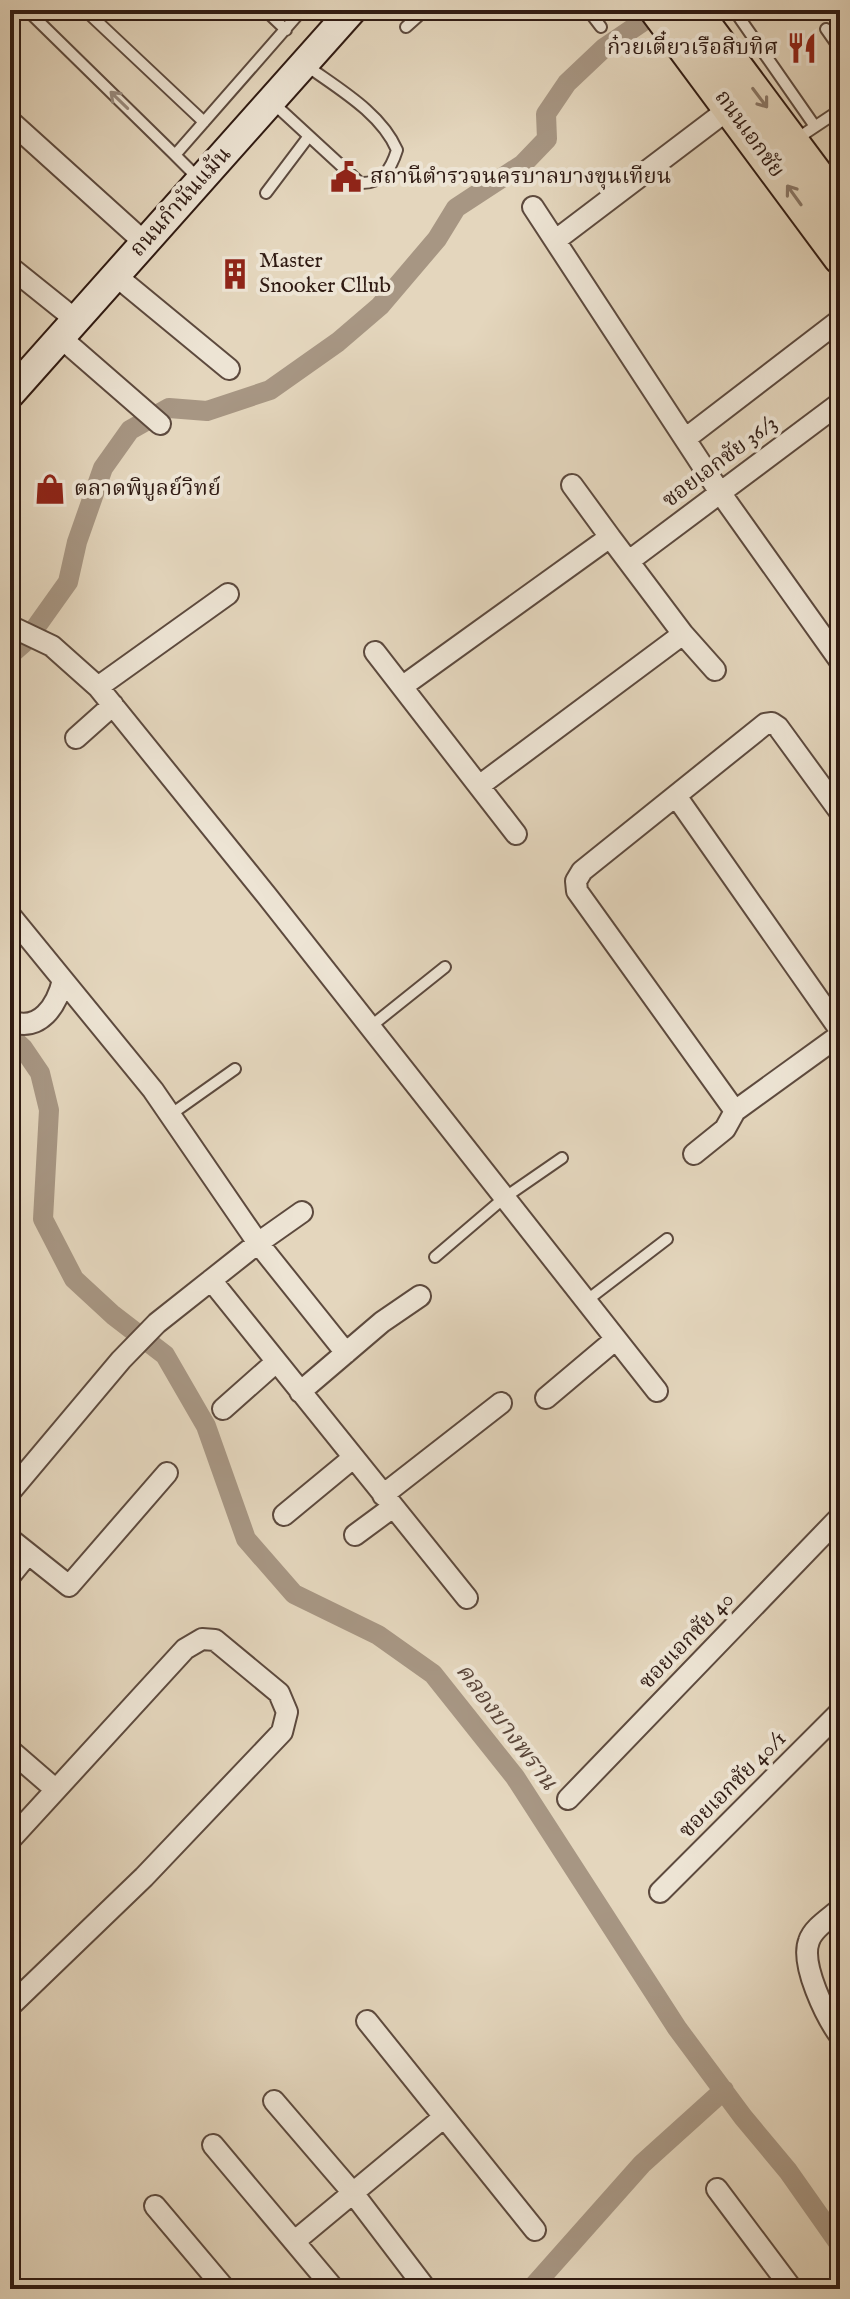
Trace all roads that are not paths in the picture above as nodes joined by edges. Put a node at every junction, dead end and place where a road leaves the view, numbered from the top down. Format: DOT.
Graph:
graph roads {
  1 [pos="27,10"];
  2 [pos="85,10"];
  3 [pos="265,10"];
  4 [pos="302,10"];
  5 [pos="352,10"];
  6 [pos="425,10"];
  7 [pos="588,10"];
  8 [pos="734,10"];
  9 [pos="680,16"];
  10 [pos="406,27"];
  11 [pos="601,27"];
  12 [pos="826,29"];
  13 [pos="286,30"];
  14 [pos="840,49"];
  15 [pos="304,64"];
  16 [pos="271,101"];
  17 [pos="730,108"];
  18 [pos="840,110"];
  19 [pos="10,121"];
  20 [pos="204,122"];
  21 [pos="803,134"];
  22 [pos="309,136"];
  23 [pos="175,155"];
  24 [pos="200,180"];
  25 [pos="266,193"];
  26 [pos="840,206"];
  27 [pos="533,207"];
  28 [pos="556,240"];
  29 [pos="144,242"];
  30 [pos="840,258"];
  31 [pos="10,267"];
  32 [pos="115,275"];
  33 [pos="840,320"];
  34 [pos="68,328"];
  35 [pos="229,369"];
  36 [pos="10,394"];
  37 [pos="837,411"];
  38 [pos="160,424"];
  39 [pos="685,439"];
  40 [pos="572,485"];
  41 [pos="719,491"];
  42 [pos="610,537"];
  43 [pos="629,561"];
  44 [pos="228,594"];
  45 [pos="10,626"];
  46 [pos="683,634"];
  47 [pos="375,652"];
  48 [pos="840,661"];
  49 [pos="715,670"];
  50 [pos="403,686"];
  51 [pos="98,687"];
  52 [pos="113,705"];
  53 [pos="76,738"];
  54 [pos="479,786"];
  55 [pos="676,796"];
  56 [pos="840,812"];
  57 [pos="516,834"];
  58 [pos="10,915"];
  59 [pos="445,967"];
  60 [pos="63,980"];
  61 [pos="10,1021"];
  62 [pos="370,1027"];
  63 [pos="840,1032"];
  64 [pos="235,1069"];
  65 [pos="735,1111"];
  66 [pos="170,1115"];
  67 [pos="694,1154"];
  68 [pos="562,1158"];
  69 [pos="504,1198"];
  70 [pos="302,1212"];
  71 [pos="667,1239"];
  72 [pos="258,1243"];
  73 [pos="435,1257"];
  74 [pos="211,1280"];
  75 [pos="420,1296"];
  76 [pos="586,1301"];
  77 [pos="616,1339"];
  78 [pos="346,1353"];
  79 [pos="276,1362"];
  80 [pos="657,1391"];
  81 [pos="300,1392"];
  82 [pos="546,1398"];
  83 [pos="501,1403"];
  84 [pos="223,1409"];
  85 [pos="353,1458"];
  86 [pos="167,1473"];
  87 [pos="10,1492"];
  88 [pos="388,1501"];
  89 [pos="284,1515"];
  90 [pos="840,1517"];
  91 [pos="355,1535"];
  92 [pos="10,1539"];
  93 [pos="27,1555"];
  94 [pos="10,1576"];
  95 [pos="467,1598"];
  96 [pos="840,1712"];
  97 [pos="10,1750"];
  98 [pos="55,1789"];
  99 [pos="568,1799"];
  100 [pos="10,1840"];
  101 [pos="660,1892"];
  102 [pos="840,1909"];
  103 [pos="10,2006"];
  104 [pos="367,2021"];
  105 [pos="840,2036"];
  106 [pos="274,2101"];
  107 [pos="443,2118"];
  108 [pos="213,2145"];
  109 [pos="717,2189"];
  110 [pos="353,2193"];
  111 [pos="155,2206"];
  112 [pos="535,2230"];
  113 [pos="295,2241"];
  114 [pos="840,2284"];
  115 [pos="225,2289"];
  116 [pos="334,2289"];
  117 [pos="426,2289"];
  118 [pos="792,2289"];
  119 [pos="835,2289"];
  23 -- 1 [label="lane, one-way"];
  2 -- 20 [label="lane"];
  3 -- 13 [label="lane"];
  4 -- 13 [label="lane"];
  5 -- 15 [label="street, ถนนกำนันแม้น"];
  6 -- 10 [label="lane"];
  7 -- 11 [label="lane"];
  8 -- 21 [label="lane"];
  9 -- 17 [label="main road, ถนนเอกชัย"];
  9 -- 21 [label="main road, ถนนเอกชัย, one-way"];
  12 -- 14 [label="lane"];
  13 -- 20 [label="lane"];
  15 -- 16 [label="street, ถนนกำนันแม้น"];
  15 -- 22 [label="lane"];
  16 -- 22 [label="lane"];
  16 -- 24 [label="street, ถนนกำนันแม้น"];
  17 -- 28 [label="street"];
  30 -- 17 [label="main road, ถนนเอกชัย, one-way"];
  18 -- 21 [label="lane"];
  19 -- 29 [label="street"];
  20 -- 23 [label="lane"];
  21 -- 26 [label="main road, ถนนเอกชัย"];
  22 -- 25 [label="lane"];
  23 -- 24 [label="lane"];
  24 -- 29 [label="street, ถนนกำนันแม้น"];
  27 -- 28 [label="street"];
  28 -- 39 [label="street"];
  29 -- 32 [label="street, ถนนกำนันแม้น"];
  31 -- 34 [label="street"];
  32 -- 34 [label="street, ถนนกำนันแม้น"];
  32 -- 35 [label="street"];
  33 -- 39 [label="street"];
  34 -- 36 [label="street, ถนนกำนันแม้น"];
  34 -- 38 [label="street"];
  37 -- 41 [label="street, ซอยเอกชัย 36/3"];
  39 -- 41 [label="street"];
  40 -- 42 [label="street"];
  41 -- 43 [label="street, ซอยเอกชัย 36/3"];
  41 -- 48 [label="street"];
  42 -- 43 [label="street"];
  42 -- 50 [label="street"];
  43 -- 46 [label="street"];
  44 -- 51 [label="street"];
  45 -- 51 [label="street"];
  46 -- 49 [label="street"];
  46 -- 54 [label="street"];
  47 -- 50 [label="street"];
  50 -- 54 [label="street"];
  51 -- 52 [label="street"];
  52 -- 53 [label="street"];
  52 -- 62 [label="street"];
  54 -- 57 [label="street"];
  55 -- 56 [label="street"];
  55 -- 63 [label="street"];
  55 -- 65 [label="street"];
  58 -- 60 [label="street"];
  59 -- 62 [label="lane"];
  60 -- 61 [label="street"];
  60 -- 66 [label="street"];
  62 -- 69 [label="street"];
  63 -- 65 [label="street"];
  64 -- 66 [label="lane"];
  65 -- 67 [label="street"];
  66 -- 72 [label="street"];
  68 -- 69 [label="lane"];
  69 -- 73 [label="lane"];
  69 -- 76 [label="street"];
  70 -- 72 [label="street"];
  71 -- 76 [label="lane"];
  72 -- 74 [label="street"];
  72 -- 78 [label="street"];
  74 -- 79 [label="street"];
  74 -- 87 [label="street"];
  75 -- 78 [label="street"];
  76 -- 77 [label="street"];
  77 -- 80 [label="street"];
  77 -- 82 [label="street"];
  78 -- 81 [label="street"];
  79 -- 81 [label="street"];
  79 -- 84 [label="street"];
  81 -- 85 [label="street"];
  83 -- 88 [label="street"];
  85 -- 88 [label="street"];
  85 -- 89 [label="street"];
  86 -- 93 [label="street"];
  88 -- 91 [label="street"];
  88 -- 95 [label="street"];
  90 -- 99 [label="street, ซอยเอกชัย 40"];
  92 -- 93 [label="street"];
  93 -- 94 [label="street"];
  96 -- 101 [label="street, ซอยเอกชัย 40/1"];
  97 -- 98 [label="street"];
  98 -- 100 [label="street"];
  98 -- 103 [label="street"];
  102 -- 105 [label="street"];
  104 -- 107 [label="street"];
  106 -- 110 [label="street"];
  107 -- 110 [label="street"];
  107 -- 112 [label="street"];
  108 -- 113 [label="street"];
  109 -- 118 [label="street"];
  110 -- 113 [label="street"];
  110 -- 117 [label="street"];
  111 -- 115 [label="street"];
  113 -- 116 [label="street"];
  114 -- 119 [label="street"];
}
